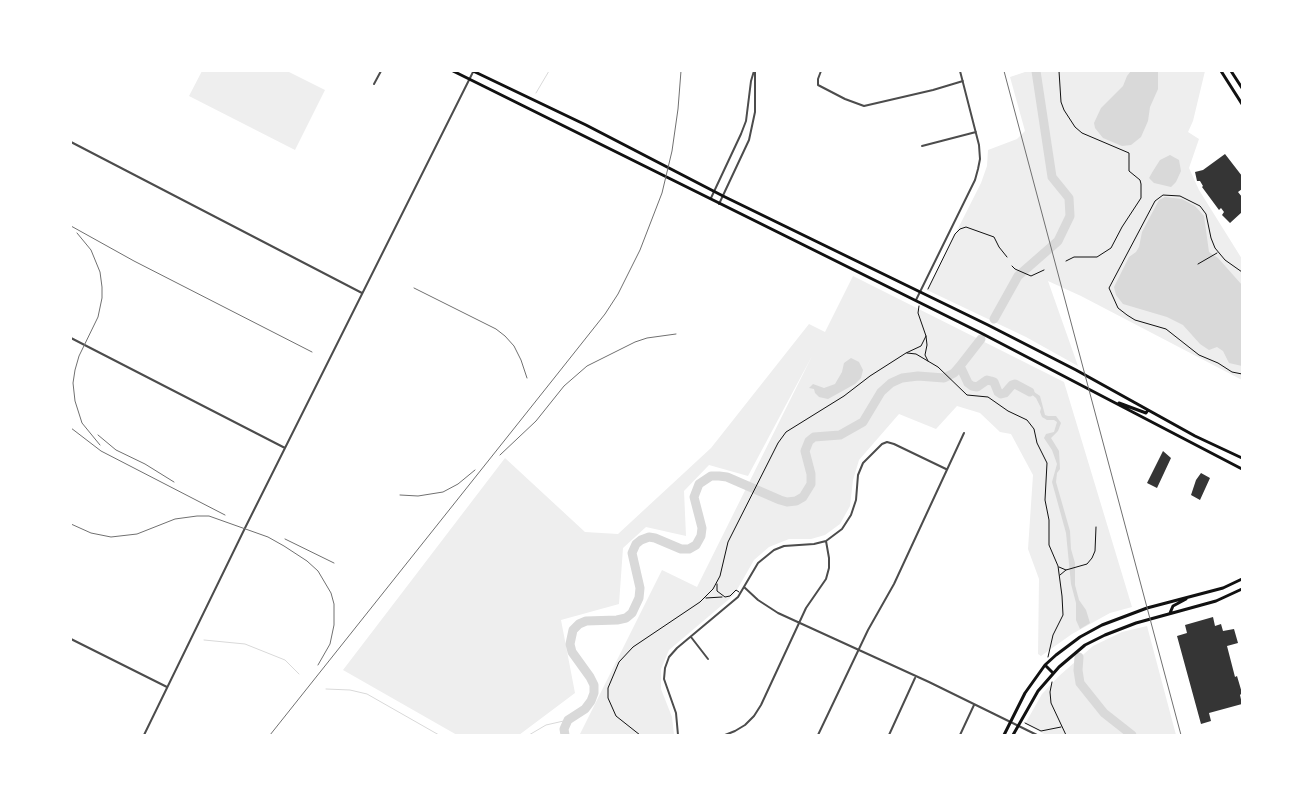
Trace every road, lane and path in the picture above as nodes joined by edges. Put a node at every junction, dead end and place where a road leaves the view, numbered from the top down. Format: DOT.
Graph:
graph roads {
  1 [pos="381,71"];
  2 [pos="453,71"];
  3 [pos="473,71"];
  4 [pos="754,71"];
  5 [pos="821,71"];
  6 [pos="960,71"];
  7 [pos="1059,71"];
  8 [pos="1221,71"];
  9 [pos="1231,71"];
  10 [pos="470,80"];
  11 [pos="963,81"];
  12 [pos="374,84"];
  13 [pos="1242,88"];
  14 [pos="1240,98"];
  15 [pos="1242,104"];
  16 [pos="976,132"];
  17 [pos="71,142"];
  18 [pos="922,146"];
  19 [pos="714,191"];
  20 [pos="723,196"];
  21 [pos="710,200"];
  22 [pos="719,204"];
  23 [pos="1218,252"];
  24 [pos="1007,257"];
  25 [pos="1066,261"];
  26 [pos="1198,264"];
  27 [pos="1012,266"];
  28 [pos="1044,270"];
  29 [pos="1242,272"];
  30 [pos="928,289"];
  31 [pos="920,292"];
  32 [pos="363,293"];
  33 [pos="916,301"];
  34 [pos="920,306"];
  35 [pos="926,336"];
  36 [pos="71,338"];
  37 [pos="906,353"];
  38 [pos="930,364"];
  39 [pos="1242,374"];
  40 [pos="1111,401"];
  41 [pos="1148,410"];
  42 [pos="964,432"];
  43 [pos="285,449"];
  44 [pos="1242,458"];
  45 [pos="946,469"];
  46 [pos="1242,469"];
  47 [pos="1096,528"];
  48 [pos="826,541"];
  49 [pos="1058,566"];
  50 [pos="1066,570"];
  51 [pos="1060,576"];
  52 [pos="1242,579"];
  53 [pos="717,584"];
  54 [pos="744,587"];
  55 [pos="1242,589"];
  56 [pos="740,593"];
  57 [pos="725,597"];
  58 [pos="1189,597"];
  59 [pos="705,598"];
  60 [pos="1170,614"];
  61 [pos="800,623"];
  62 [pos="691,637"];
  63 [pos="71,639"];
  64 [pos="858,650"];
  65 [pos="708,659"];
  66 [pos="1050,660"];
  67 [pos="1045,666"];
  68 [pos="1053,673"];
  69 [pos="915,677"];
  70 [pos="1052,682"];
  71 [pos="167,687"];
  72 [pos="974,705"];
  73 [pos="1010,722"];
  74 [pos="1025,723"];
  75 [pos="1018,725"];
  76 [pos="1062,726"];
  77 [pos="144,735"];
  78 [pos="640,735"];
  79 [pos="678,735"];
  80 [pos="725,735"];
  81 [pos="818,735"];
  82 [pos="889,735"];
  83 [pos="960,735"];
  84 [pos="1004,735"];
  85 [pos="1014,735"];
  86 [pos="1037,735"];
  87 [pos="1066,735"];
  1 -- 12 [label="street"];
  2 -- 10 [label="main road"];
  3 -- 10 [label="street"];
  3 -- 19 [label="main road"];
  4 -- 19 [label="street"];
  4 -- 20 [label="street"];
  5 -- 11 [label="street"];
  6 -- 11 [label="street"];
  7 -- 25 [label="path"];
  8 -- 14 [label="main road"];
  9 -- 13 [label="main road"];
  10 -- 21 [label="main road"];
  10 -- 32 [label="street"];
  11 -- 16 [label="street"];
  14 -- 15 [label="main road"];
  16 -- 18 [label="street"];
  16 -- 31 [label="street"];
  17 -- 32 [label="street"];
  19 -- 20 [label="main road"];
  19 -- 21 [label="street"];
  20 -- 22 [label="street"];
  20 -- 31 [label="main road"];
  21 -- 22 [label="main road"];
  22 -- 33 [label="main road"];
  23 -- 26 [label="path"];
  23 -- 29 [label="path"];
  23 -- 39 [label="path"];
  24 -- 30 [label="path"];
  27 -- 28 [label="path"];
  31 -- 33 [label="street"];
  31 -- 41 [label="main road"];
  32 -- 43 [label="street"];
  33 -- 40 [label="main road"];
  34 -- 35 [label="path"];
  35 -- 37 [label="path"];
  35 -- 38 [label="path"];
  36 -- 43 [label="street"];
  37 -- 38 [label="path"];
  37 -- 53 [label="path"];
  38 -- 49 [label="path"];
  40 -- 41 [label="main road"];
  40 -- 46 [label="main road"];
  41 -- 44 [label="main road"];
  42 -- 45 [label="street"];
  43 -- 71 [label="street"];
  45 -- 48 [label="street"];
  45 -- 64 [label="street"];
  47 -- 50 [label="path"];
  48 -- 54 [label="street"];
  48 -- 61 [label="street"];
  49 -- 50 [label="path"];
  49 -- 51 [label="path"];
  50 -- 51 [label="path"];
  51 -- 66 [label="path"];
  52 -- 58 [label="main road"];
  53 -- 57 [label="path"];
  53 -- 59 [label="path"];
  54 -- 56 [label="street"];
  54 -- 61 [label="street"];
  55 -- 60 [label="main road"];
  56 -- 57 [label="path"];
  56 -- 62 [label="street"];
  57 -- 59 [label="path"];
  58 -- 60 [label="main road"];
  58 -- 66 [label="main road"];
  59 -- 78 [label="path"];
  60 -- 68 [label="main road"];
  61 -- 64 [label="street"];
  61 -- 80 [label="street"];
  62 -- 65 [label="street"];
  62 -- 79 [label="street"];
  63 -- 71 [label="street"];
  64 -- 69 [label="street"];
  64 -- 81 [label="street"];
  66 -- 67 [label="main road"];
  67 -- 68 [label="main road"];
  67 -- 73 [label="main road"];
  68 -- 75 [label="main road"];
  69 -- 72 [label="street"];
  69 -- 82 [label="street"];
  70 -- 76 [label="path"];
  71 -- 77 [label="street"];
  72 -- 73 [label="street"];
  72 -- 83 [label="street"];
  73 -- 75 [label="street"];
  73 -- 84 [label="main road"];
  74 -- 76 [label="path"];
  75 -- 85 [label="main road"];
  75 -- 86 [label="street"];
  76 -- 87 [label="path"];
}
